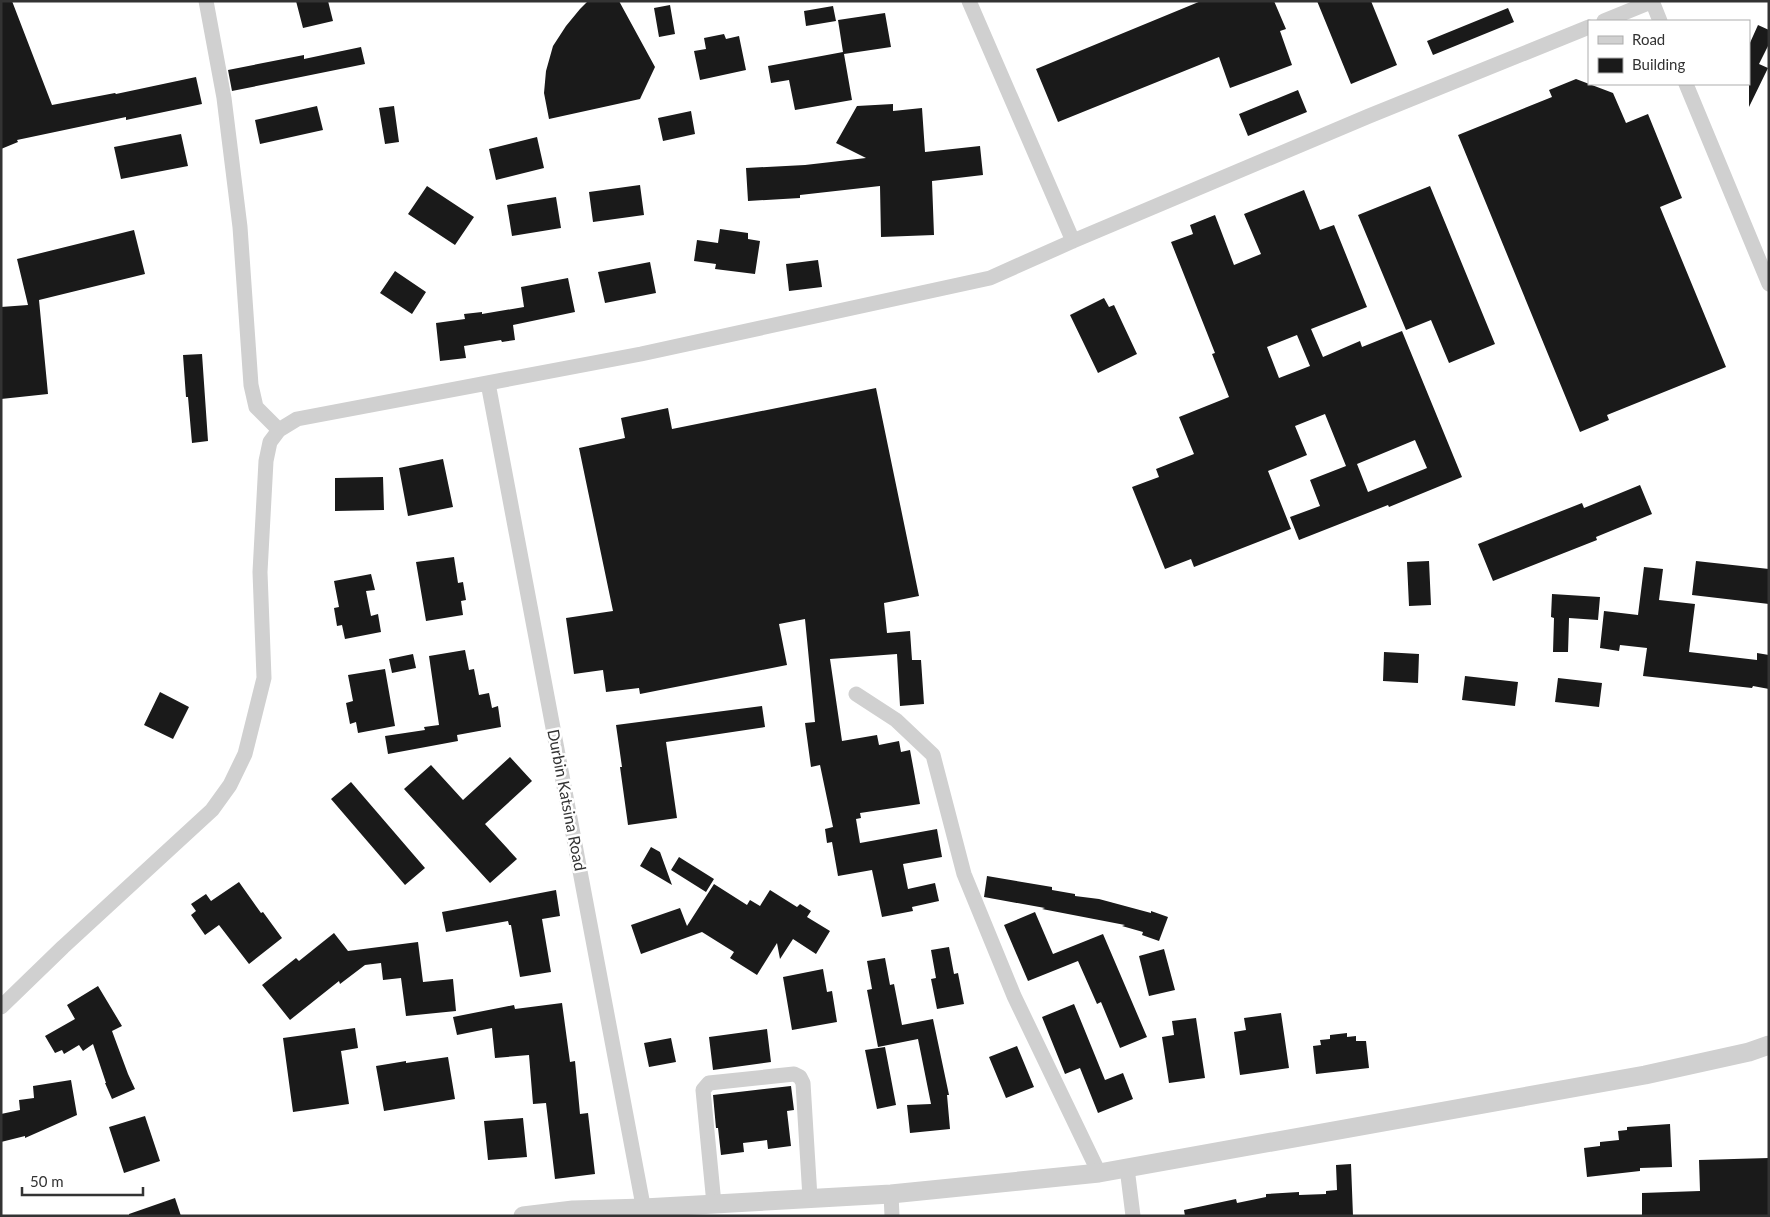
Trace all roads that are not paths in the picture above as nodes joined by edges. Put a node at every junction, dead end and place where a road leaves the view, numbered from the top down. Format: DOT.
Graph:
graph roads {
  1 [pos="206,1"];
  2 [pos="969,1"];
  3 [pos="1652,1"];
  4 [pos="1606,20"];
  5 [pos="1660,20"];
  6 [pos="1588,27"];
  7 [pos="1686,85"];
  8 [pos="1073,241"];
  9 [pos="1769,284"];
  10 [pos="488,383"];
  11 [pos="279,430"];
  12 [pos="856,694"];
  13 [pos="1,1007"];
  14 [pos="1769,1045"];
  15 [pos="1127,1168"];
  16 [pos="1098,1173"];
  17 [pos="891,1194"];
  18 [pos="810,1198"];
  19 [pos="714,1204"];
  20 [pos="644,1212"];
  21 [pos="523,1216"];
  22 [pos="892,1216"];
  23 [pos="1132,1216"];
  1 -- 11 [label="street"];
  2 -- 8 [label="street"];
  3 -- 4 [label="street"];
  3 -- 5 [label="street"];
  6 -- 8 [label="street"];
  7 -- 9 [label="street"];
  8 -- 10 [label="street"];
  10 -- 11 [label="street"];
  10 -- 20 [label="street, Durbin Katsina Road"];
  11 -- 13 [label="street"];
  12 -- 16 [label="street"];
  14 -- 15 [label="street"];
  15 -- 16 [label="street"];
  15 -- 23 [label="street"];
  16 -- 17 [label="street"];
  17 -- 18 [label="street"];
  17 -- 22 [label="street"];
  18 -- 19 [label="street"];
  18 -- 19 [label="street"];
  19 -- 20 [label="street"];
  20 -- 21 [label="street"];
}
